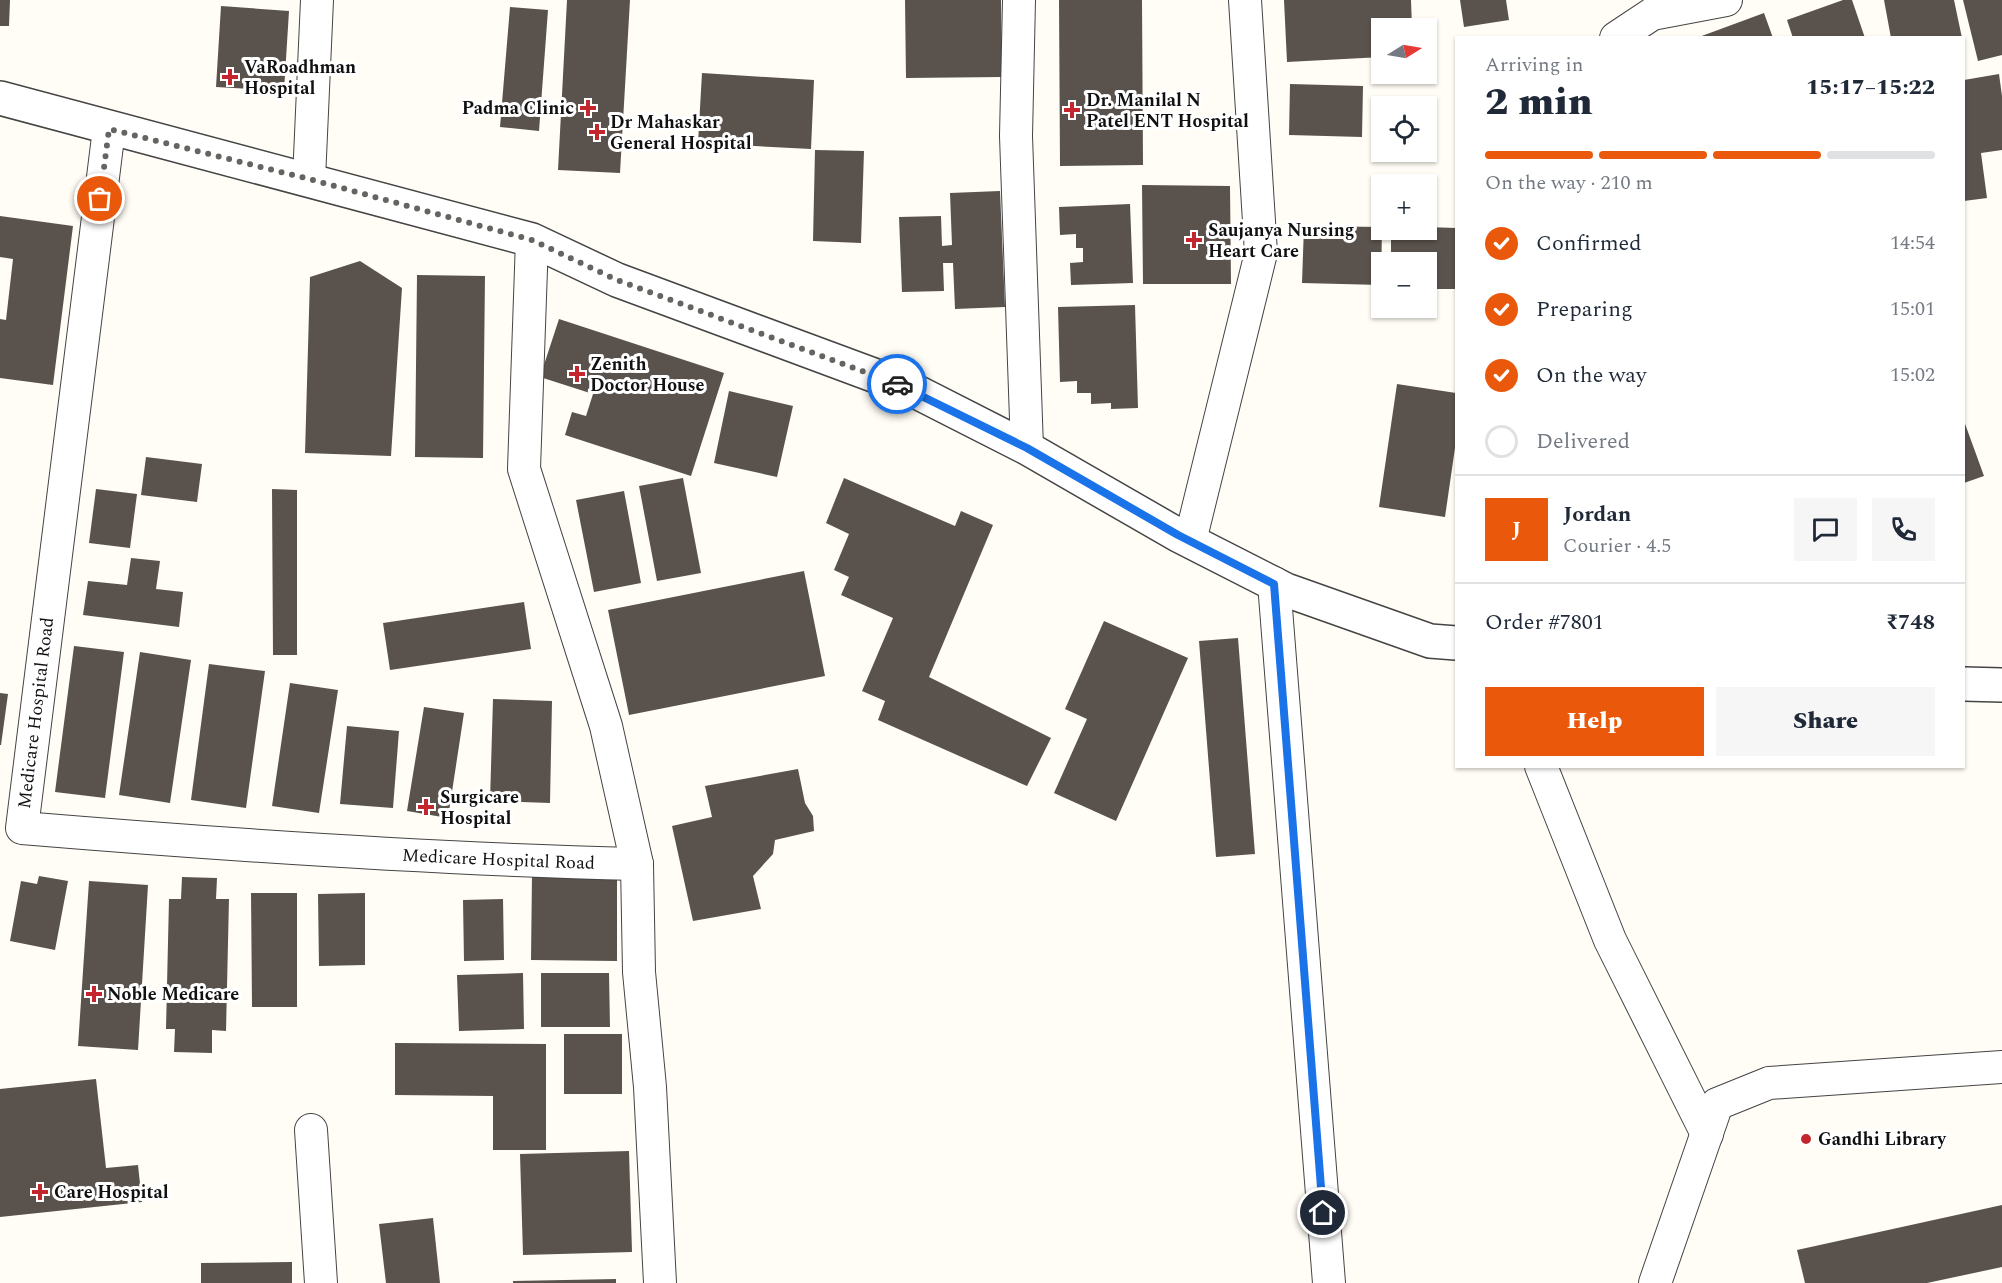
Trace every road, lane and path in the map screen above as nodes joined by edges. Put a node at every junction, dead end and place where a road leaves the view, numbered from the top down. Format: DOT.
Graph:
graph roads {
  1 [pos="317,0"];
  2 [pos="1019,0"];
  3 [pos="1245,0"];
  4 [pos="1726,0"];
  5 [pos="1653,17"];
  6 [pos="1620,36"];
  7 [pos="0,98"];
  8 [pos="109,129"];
  9 [pos="309,179"];
  10 [pos="532,240"];
  11 [pos="1027,448"];
  12 [pos="1190,541"];
  13 [pos="1274,584"];
  14 [pos="1455,643"];
  15 [pos="1965,684"];
  16 [pos="2002,685"];
  17 [pos="1543,768"];
  18 [pos="637,864"];
  19 [pos="2002,1067"];
  20 [pos="311,1130"];
  21 [pos="1707,1134"];
  22 [pos="321,1283"];
  23 [pos="660,1283"];
  24 [pos="1329,1283"];
  25 [pos="1655,1283"];
  1 -- 9 [label="street"];
  2 -- 11 [label="street"];
  3 -- 12 [label="street"];
  4 -- 5 [label="street"];
  5 -- 6 [label="street"];
  7 -- 8 [label="street"];
  8 -- 9 [label="street"];
  8 -- 18 [label="street, Medicare Hospital Road"];
  9 -- 10 [label="street"];
  10 -- 11 [label="street"];
  10 -- 18 [label="street"];
  11 -- 12 [label="street"];
  12 -- 13 [label="street"];
  13 -- 14 [label="street"];
  13 -- 24 [label="street"];
  15 -- 16 [label="street"];
  17 -- 21 [label="street"];
  18 -- 23 [label="street"];
  19 -- 21 [label="street"];
  20 -- 22 [label="street"];
  21 -- 25 [label="street"];
}
